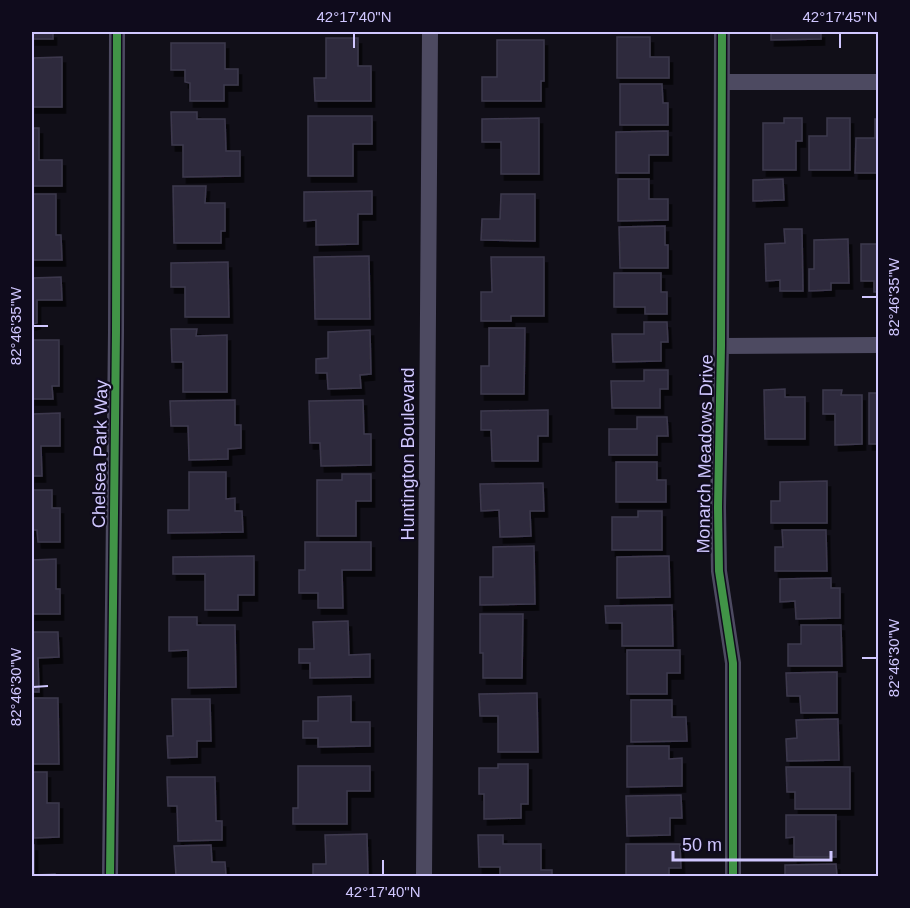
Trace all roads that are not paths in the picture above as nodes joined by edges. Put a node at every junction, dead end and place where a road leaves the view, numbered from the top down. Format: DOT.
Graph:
graph roads {
  1 [pos="117,32"];
  2 [pos="430,32"];
  3 [pos="722,32"];
  4 [pos="722,82"];
  5 [pos="879,82"];
  6 [pos="879,345"];
  7 [pos="721,346"];
  8 [pos="110,876"];
  9 [pos="424,876"];
  10 [pos="733,876"];
  1 -- 8 [label="street, Chelsea Park Way"];
  2 -- 9 [label="street, Huntington Boulevard"];
  3 -- 4 [label="street, Monarch Meadows Drive"];
  4 -- 5 [label="street"];
  4 -- 7 [label="street, Monarch Meadows Drive"];
  6 -- 7 [label="street"];
  7 -- 10 [label="street, Monarch Meadows Drive"];
}
